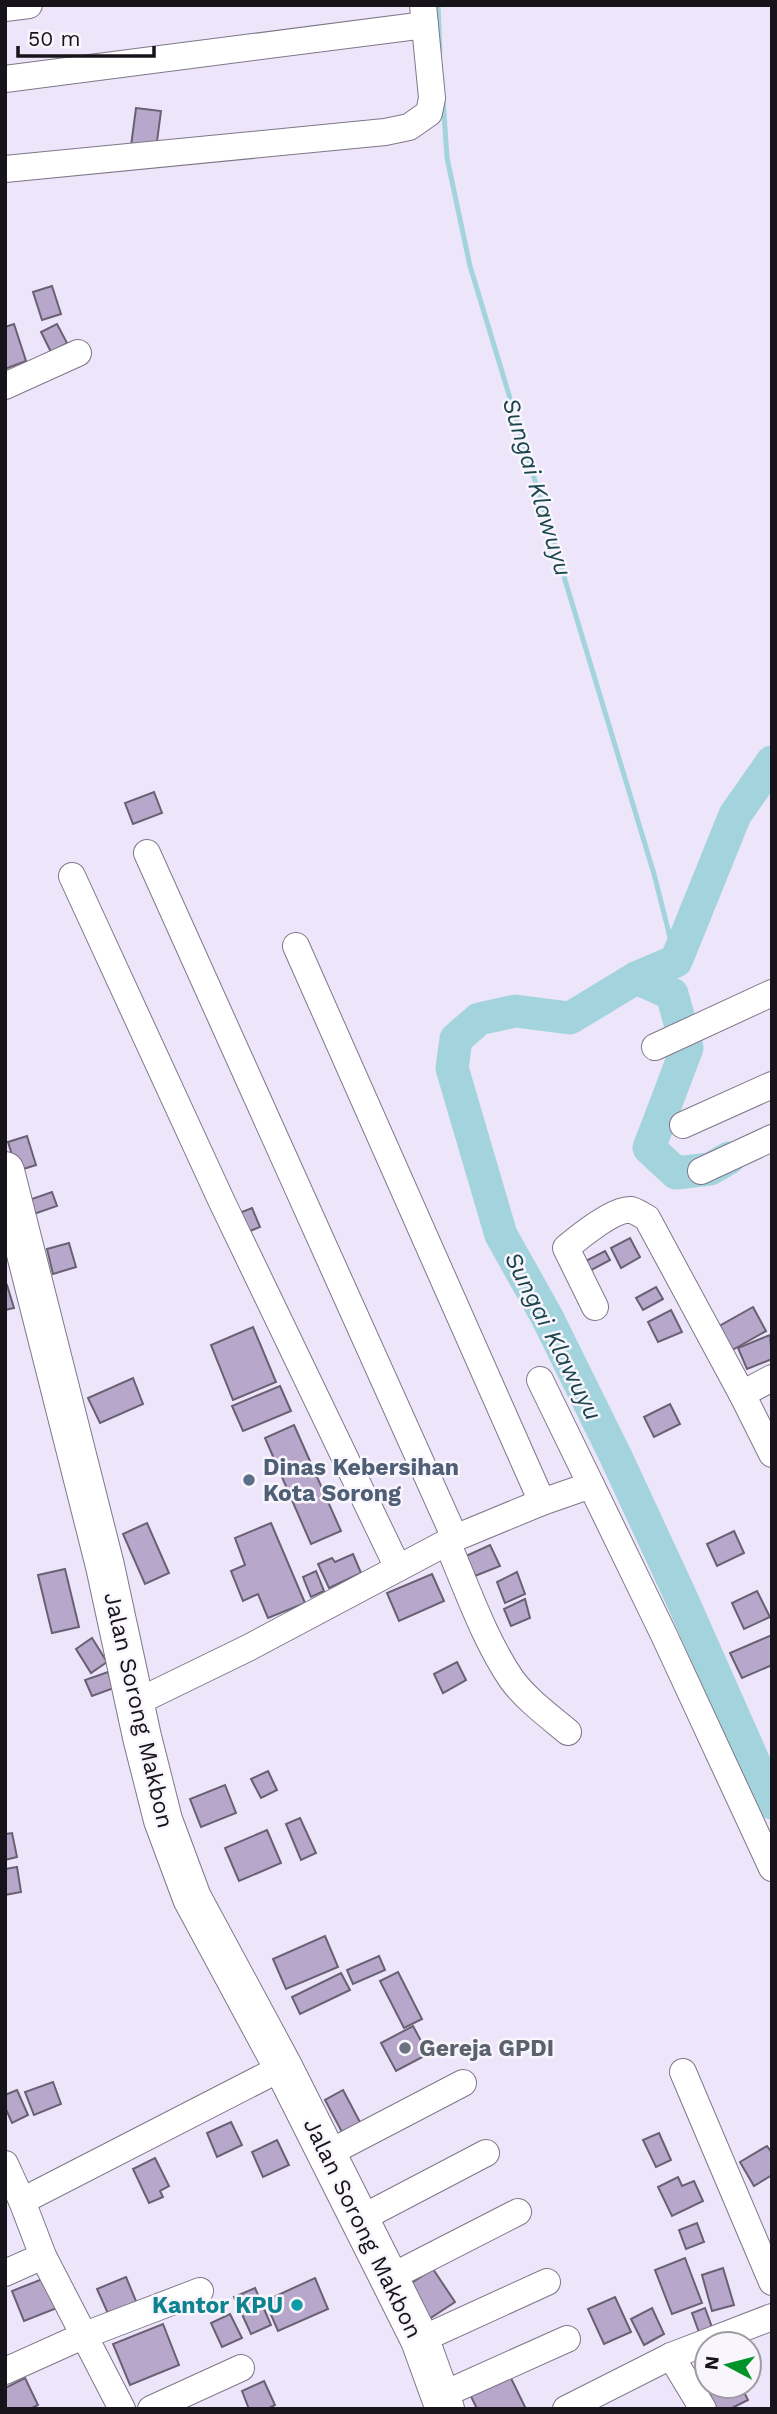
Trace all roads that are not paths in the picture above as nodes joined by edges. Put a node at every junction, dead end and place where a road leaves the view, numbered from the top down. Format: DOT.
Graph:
graph roads {
  1 [pos="29,5"];
  2 [pos="5,8"];
  3 [pos="424,15"];
  4 [pos="5,79"];
  5 [pos="5,169"];
  6 [pos="78,353"];
  7 [pos="5,386"];
  8 [pos="146,853"];
  9 [pos="72,876"];
  10 [pos="296,946"];
  11 [pos="772,993"];
  12 [pos="655,1047"];
  13 [pos="772,1085"];
  14 [pos="683,1125"];
  15 [pos="772,1138"];
  16 [pos="5,1171"];
  17 [pos="701,1171"];
  18 [pos="595,1307"];
  19 [pos="772,1378"];
  20 [pos="540,1380"];
  21 [pos="742,1394"];
  22 [pos="772,1454"];
  23 [pos="591,1485"];
  24 [pos="542,1502"];
  25 [pos="451,1540"];
  26 [pos="398,1568"];
  27 [pos="135,1703"];
  28 [pos="568,1732"];
  29 [pos="772,1868"];
  30 [pos="283,2067"];
  31 [pos="682,2072"];
  32 [pos="463,2084"];
  33 [pos="486,2153"];
  34 [pos="327,2154"];
  35 [pos="5,2164"];
  36 [pos="22,2201"];
  37 [pos="518,2212"];
  38 [pos="360,2219"];
  39 [pos="43,2256"];
  40 [pos="5,2273"];
  41 [pos="389,2277"];
  42 [pos="547,2282"];
  43 [pos="772,2282"];
  44 [pos="200,2291"];
  45 [pos="772,2316"];
  46 [pos="85,2335"];
  47 [pos="567,2339"];
  48 [pos="420,2340"];
  49 [pos="671,2356"];
  50 [pos="241,2368"];
  51 [pos="5,2371"];
  52 [pos="444,2402"];
  53 [pos="122,2409"];
  54 [pos="151,2409"];
  55 [pos="566,2409"];
  56 [pos="703,2409"];
  1 -- 2 [label="street"];
  3 -- 4 [label="street"];
  3 -- 5 [label="street"];
  6 -- 7 [label="street"];
  8 -- 25 [label="street"];
  9 -- 26 [label="street"];
  10 -- 24 [label="street"];
  11 -- 12 [label="street"];
  13 -- 14 [label="street"];
  15 -- 17 [label="street"];
  16 -- 27 [label="highway, Jalan Sorong Makbon"];
  18 -- 21 [label="street"];
  19 -- 21 [label="street"];
  20 -- 23 [label="street"];
  21 -- 22 [label="street"];
  23 -- 24 [label="street"];
  23 -- 29 [label="street"];
  24 -- 25 [label="street"];
  25 -- 26 [label="street"];
  25 -- 28 [label="street"];
  26 -- 27 [label="street"];
  27 -- 30 [label="highway, Jalan Sorong Makbon"];
  30 -- 34 [label="highway, Jalan Sorong Makbon"];
  30 -- 36 [label="street"];
  31 -- 43 [label="street"];
  32 -- 34 [label="street"];
  33 -- 38 [label="street"];
  34 -- 38 [label="highway, Jalan Sorong Makbon"];
  35 -- 36 [label="street"];
  36 -- 39 [label="street"];
  37 -- 41 [label="street"];
  38 -- 41 [label="highway, Jalan Sorong Makbon"];
  39 -- 40 [label="street"];
  39 -- 46 [label="street"];
  41 -- 48 [label="highway, Jalan Sorong Makbon"];
  42 -- 48 [label="street"];
  44 -- 46 [label="street"];
  45 -- 49 [label="street"];
  46 -- 51 [label="street"];
  46 -- 53 [label="street"];
  47 -- 52 [label="street"];
  48 -- 52 [label="highway, Jalan Sorong Makbon"];
  49 -- 55 [label="street"];
  49 -- 56 [label="street"];
  50 -- 54 [label="street"];
}
